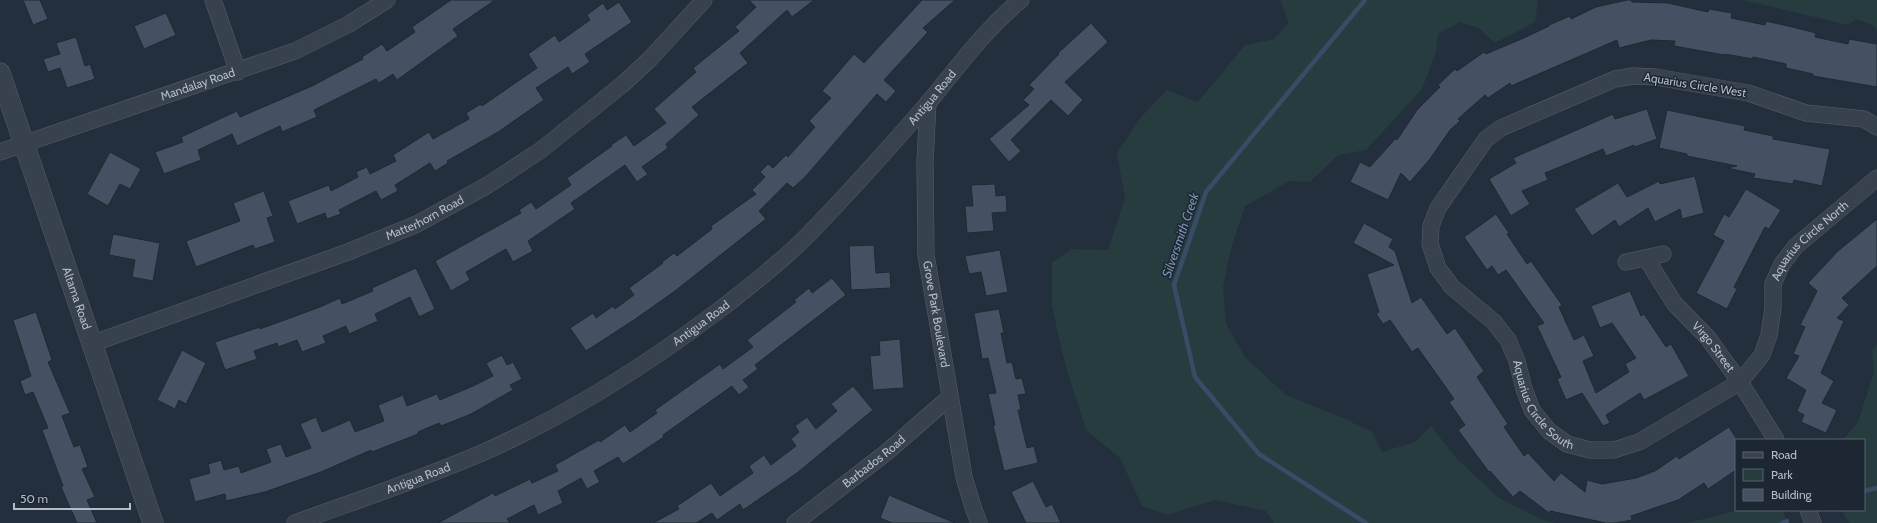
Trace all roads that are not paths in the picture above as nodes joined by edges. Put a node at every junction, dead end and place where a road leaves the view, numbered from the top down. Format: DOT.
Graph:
graph roads {
  1 [pos="213,0"];
  2 [pos="387,0"];
  3 [pos="704,0"];
  4 [pos="1021,0"];
  5 [pos="238,72"];
  6 [pos="0,73"];
  7 [pos="928,102"];
  8 [pos="1877,127"];
  9 [pos="24,144"];
  10 [pos="0,152"];
  11 [pos="1877,178"];
  12 [pos="1438,208"];
  13 [pos="1663,254"];
  14 [pos="1646,258"];
  15 [pos="1626,262"];
  16 [pos="91,344"];
  17 [pos="1740,382"];
  18 [pos="950,397"];
  19 [pos="1775,439"];
  20 [pos="1808,511"];
  21 [pos="153,523"];
  22 [pos="295,523"];
  23 [pos="795,523"];
  24 [pos="979,523"];
  25 [pos="1813,523"];
  1 -- 5 [label="street"];
  2 -- 5 [label="street, Mandalay Road"];
  3 -- 16 [label="street, Matterhorn Road"];
  4 -- 7 [label="street, Antigua Road"];
  5 -- 9 [label="street, Mandalay Road"];
  6 -- 9 [label="street, Altama Road"];
  7 -- 18 [label="street, Grove Park Boulevard"];
  7 -- 22 [label="street, Antigua Road"];
  8 -- 12 [label="street, Aquarius Circle West"];
  9 -- 10 [label="street, Mandalay Road"];
  9 -- 16 [label="street, Altama Road"];
  11 -- 17 [label="street, Aquarius Circle North"];
  12 -- 17 [label="street, Aquarius Circle South"];
  13 -- 14 [label="street"];
  14 -- 15 [label="street"];
  14 -- 17 [label="street, Virgo Street"];
  16 -- 21 [label="street, Altama Road"];
  17 -- 19 [label="street, Virgo Street"];
  18 -- 23 [label="street, Barbados Road"];
  18 -- 24 [label="street, Grove Park Boulevard"];
  20 -- 25 [label="street"];
}
